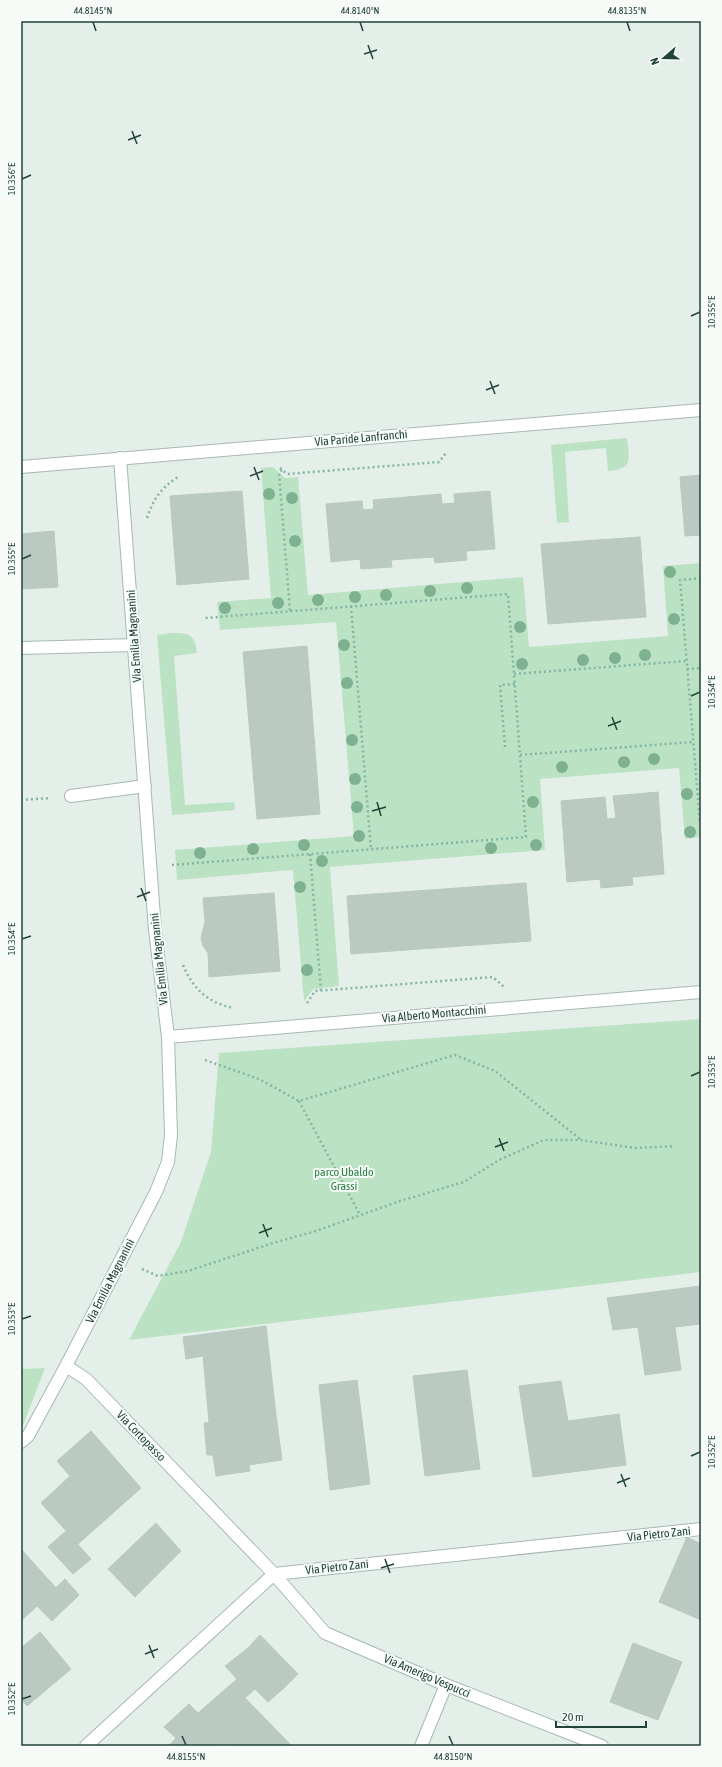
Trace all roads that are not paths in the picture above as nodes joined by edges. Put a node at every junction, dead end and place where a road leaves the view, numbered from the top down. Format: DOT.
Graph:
graph roads {
  1 [pos="701,410"];
  2 [pos="120,458"];
  3 [pos="21,467"];
  4 [pos="134,644"];
  5 [pos="21,648"];
  6 [pos="145,786"];
  7 [pos="70,796"];
  8 [pos="701,992"];
  9 [pos="168,1037"];
  10 [pos="66,1366"];
  11 [pos="21,1442"];
  12 [pos="701,1529"];
  13 [pos="274,1574"];
  14 [pos="446,1685"];
  15 [pos="86,1746"];
  16 [pos="421,1746"];
  17 [pos="602,1746"];
  1 -- 2 [label="street, Via Paride Lanfranchi"];
  2 -- 3 [label="street, Via Paride Lanfranchi"];
  2 -- 4 [label="street, Via Emilia Magnanini"];
  4 -- 5 [label="street"];
  4 -- 6 [label="street, Via Emilia Magnanini"];
  6 -- 7 [label="street"];
  6 -- 9 [label="street, Via Emilia Magnanini"];
  8 -- 9 [label="street, Via Alberto Montacchini"];
  9 -- 10 [label="street, Via Emilia Magnanini"];
  10 -- 11 [label="street"];
  10 -- 13 [label="street, Via Cortopasso"];
  12 -- 13 [label="street, Via Pietro Zani"];
  13 -- 14 [label="street, Via Amerigo Vespucci"];
  13 -- 15 [label="street"];
  14 -- 16 [label="street"];
  14 -- 17 [label="street, Via Amerigo Vespucci"];
}
